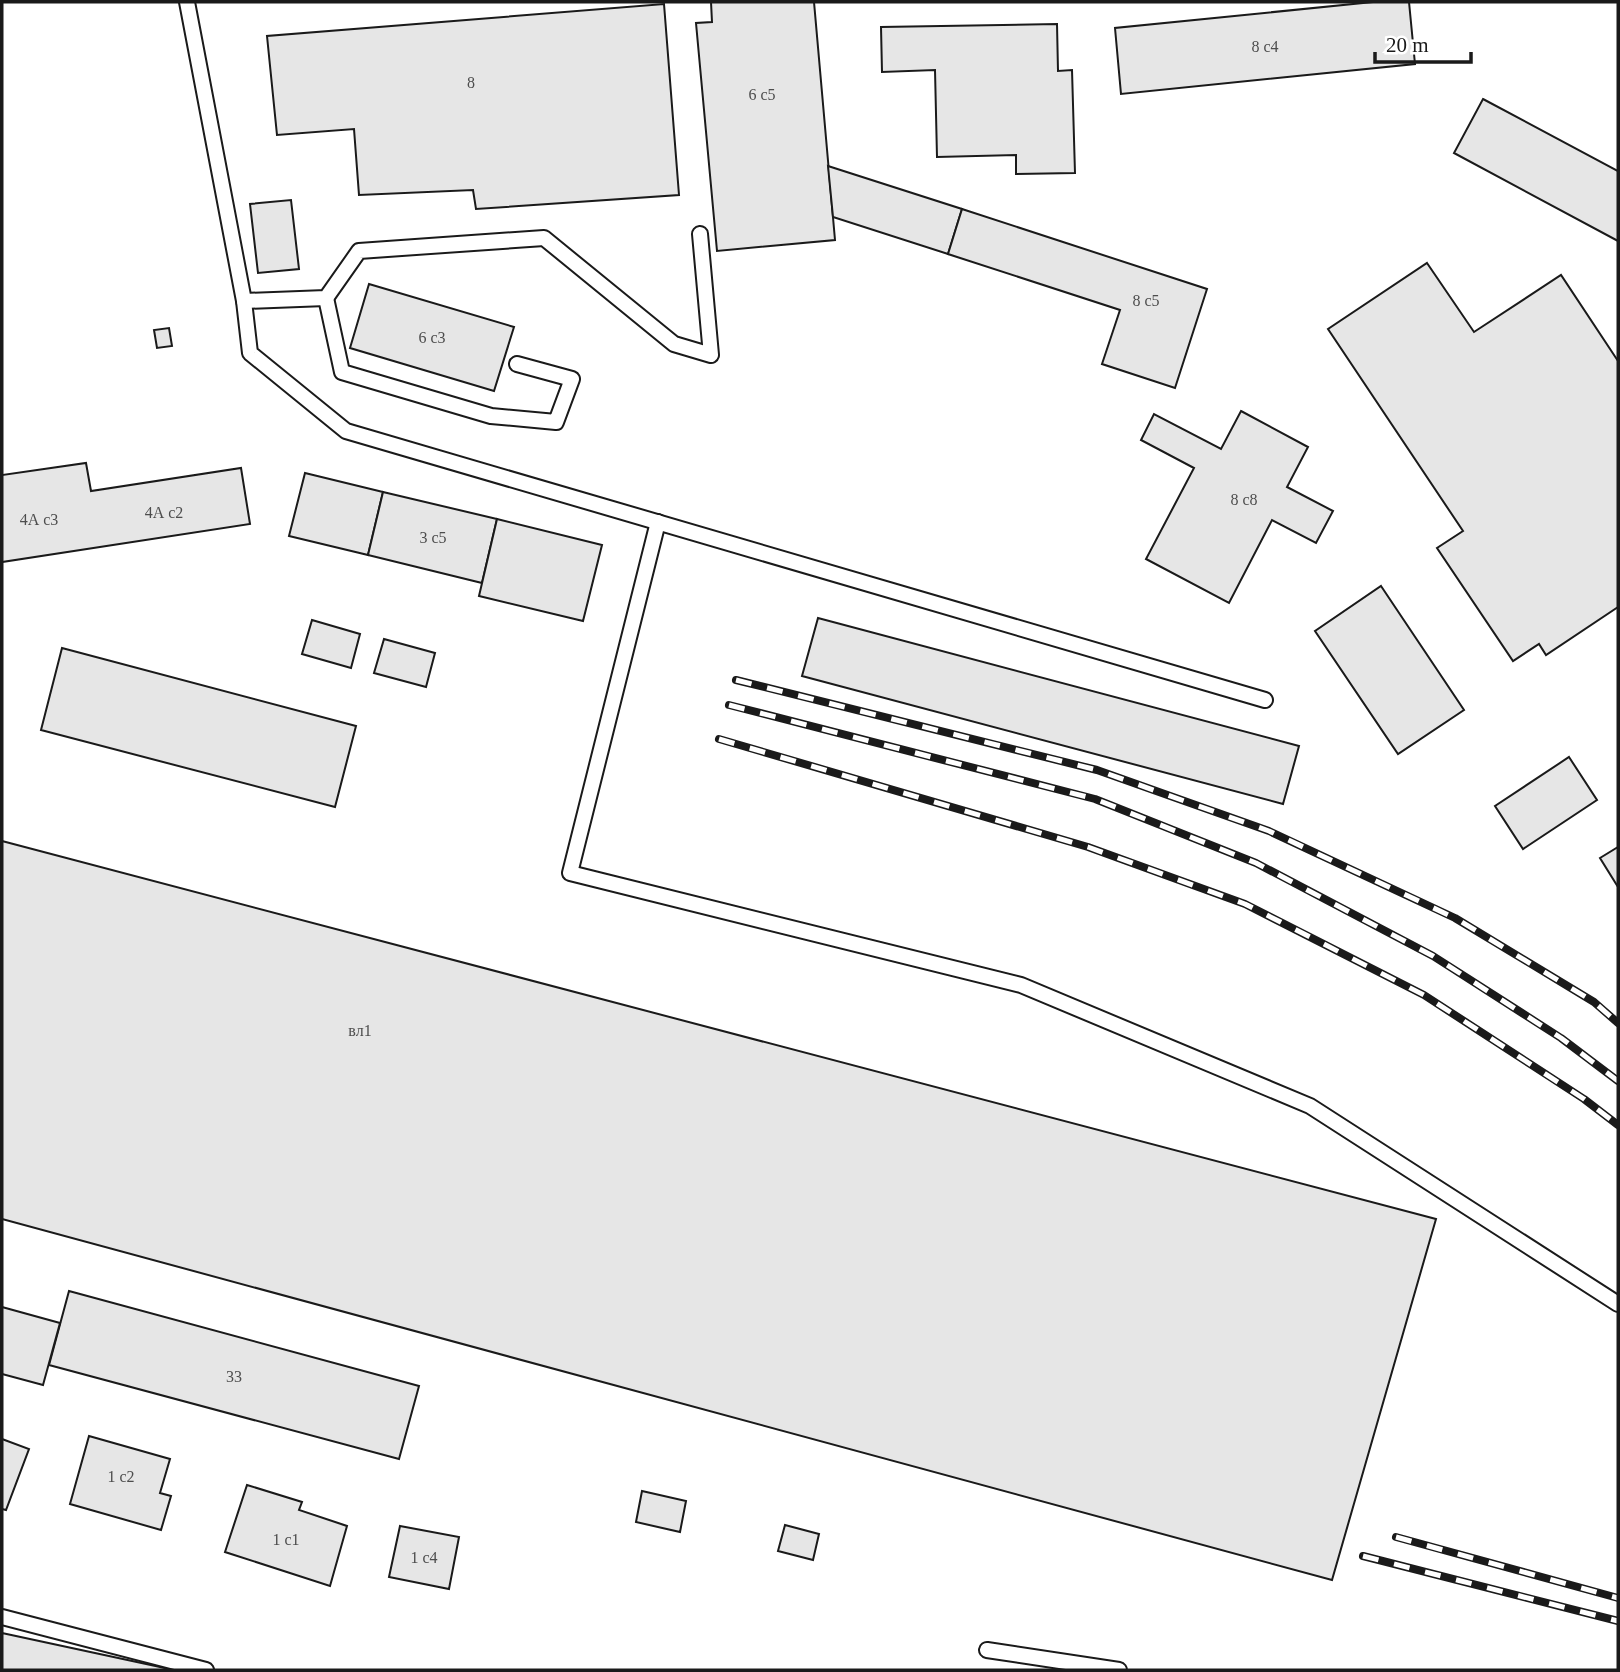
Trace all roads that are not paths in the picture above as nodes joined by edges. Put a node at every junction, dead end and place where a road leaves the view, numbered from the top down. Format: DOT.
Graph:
graph roads {
  1 [pos="187,2"];
  2 [pos="700,234"];
  3 [pos="326,298"];
  4 [pos="244,301"];
  5 [pos="517,364"];
  6 [pos="658,522"];
  7 [pos="1265,699"];
  8 [pos="1618,1304"];
  9 [pos="2,1617"];
  10 [pos="987,1650"];
  11 [pos="206,1670"];
  12 [pos="1119,1670"];
  1 -- 4 [label="lane"];
  2 -- 3 [label="lane"];
  3 -- 4 [label="lane"];
  3 -- 5 [label="lane"];
  4 -- 6 [label="lane"];
  6 -- 7 [label="lane"];
  6 -- 8 [label="lane"];
  9 -- 11 [label="lane"];
  10 -- 12 [label="lane"];
}
